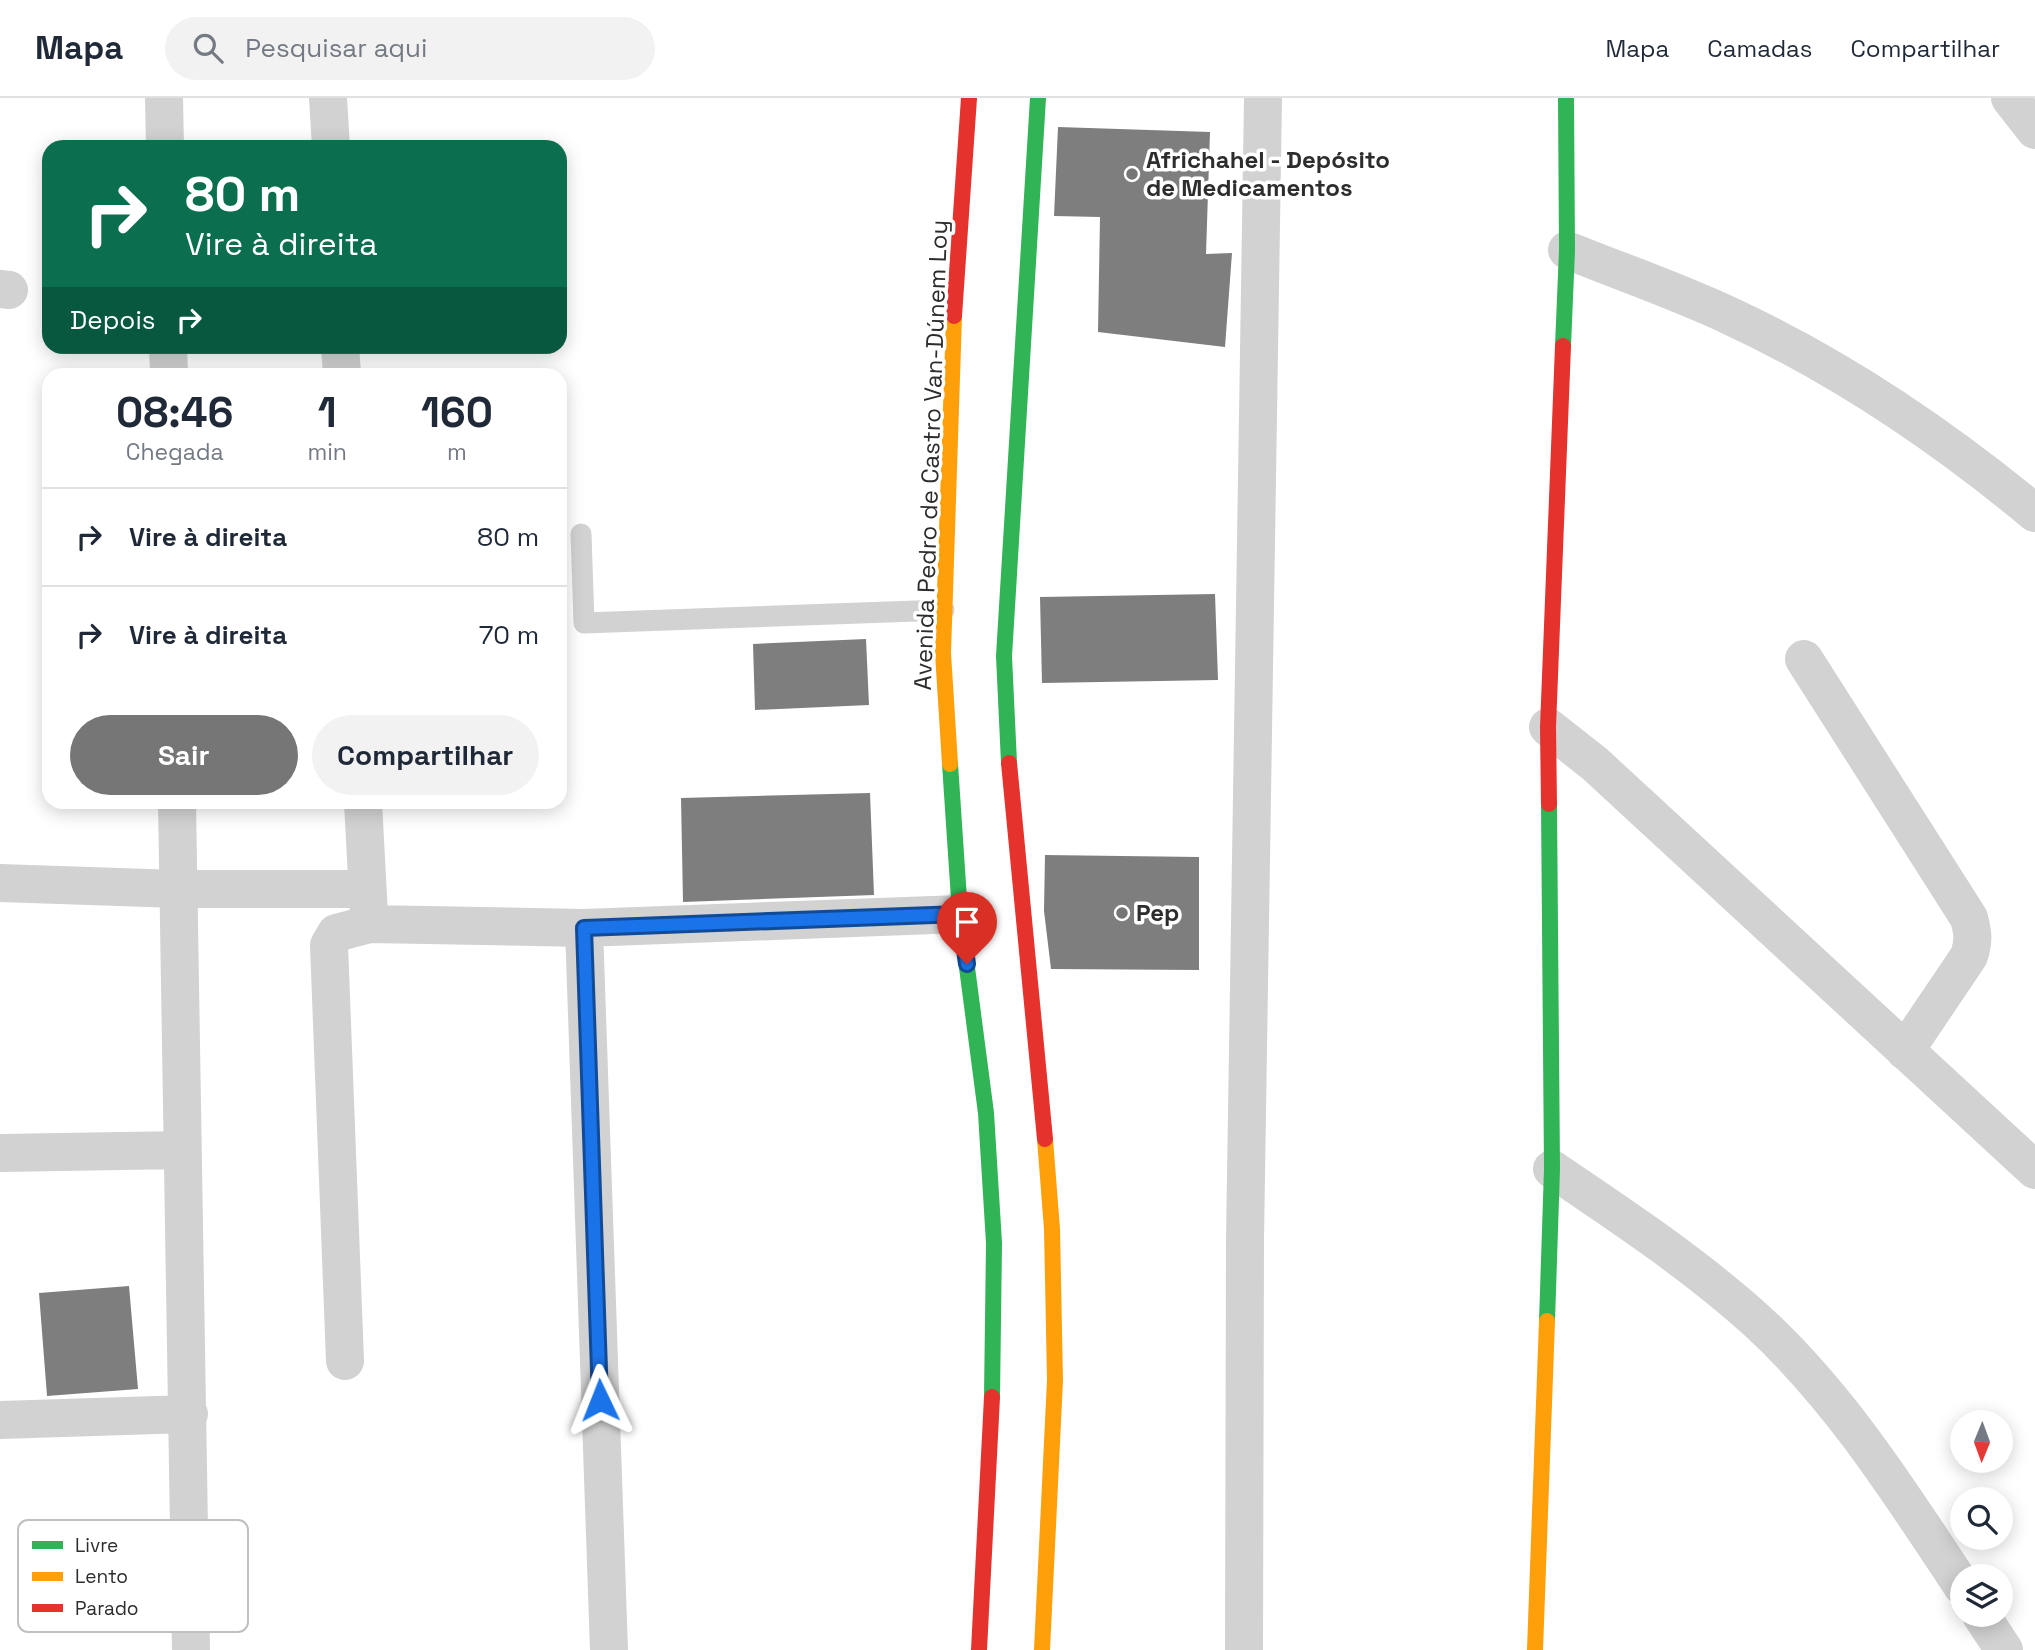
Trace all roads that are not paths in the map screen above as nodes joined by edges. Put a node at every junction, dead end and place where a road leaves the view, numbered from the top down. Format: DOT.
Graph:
graph roads {
  1 [pos="164,98"];
  2 [pos="328,98"];
  3 [pos="969,98"];
  4 [pos="1038,98"];
  5 [pos="1263,98"];
  6 [pos="1566,98"];
  7 [pos="2010,98"];
  8 [pos="2035,130"];
  9 [pos="165,140"];
  10 [pos="331,140"];
  11 [pos="1567,250"];
  12 [pos="2035,513"];
  13 [pos="582,534"];
  14 [pos="944,610"];
  15 [pos="1804,659"];
  16 [pos="1548,727"];
  17 [pos="177,809"];
  18 [pos="363,809"];
  19 [pos="0,883"];
  20 [pos="178,889"];
  21 [pos="368,906"];
  22 [pos="960,914"];
  23 [pos="584,928"];
  24 [pos="1905,1051"];
  25 [pos="182,1150"];
  26 [pos="0,1153"];
  27 [pos="1552,1169"];
  28 [pos="2035,1170"];
  29 [pos="345,1361"];
  30 [pos="189,1414"];
  31 [pos="0,1420"];
  32 [pos="190,1520"];
  33 [pos="1950,1568"];
  34 [pos="1989,1627"];
  35 [pos="191,1632"];
  36 [pos="191,1650"];
  37 [pos="609,1650"];
  38 [pos="979,1650"];
  39 [pos="1042,1650"];
  40 [pos="1244,1650"];
  41 [pos="1535,1650"];
  42 [pos="2004,1650"];
  1 -- 9 [label="street"];
  2 -- 10 [label="street"];
  3 -- 14 [label="main road, Avenida Pedro de Castro Van-Dúnem Loy"];
  4 -- 39 [label="main road"];
  5 -- 40 [label="street"];
  6 -- 11 [label="main road"];
  7 -- 8 [label="street"];
  11 -- 12 [label="street"];
  11 -- 16 [label="main road"];
  13 -- 14 [label="lane"];
  14 -- 22 [label="main road, Avenida Pedro de Castro Van-Dúnem Loy"];
  15 -- 24 [label="street"];
  16 -- 24 [label="street"];
  16 -- 27 [label="main road"];
  17 -- 20 [label="street"];
  18 -- 21 [label="street"];
  19 -- 20 [label="street"];
  20 -- 21 [label="street"];
  20 -- 25 [label="street"];
  21 -- 23 [label="street"];
  21 -- 29 [label="street"];
  22 -- 23 [label="street"];
  22 -- 38 [label="main road, Avenida Pedro de Castro Van-Dúnem Loy"];
  23 -- 37 [label="street"];
  24 -- 28 [label="street"];
  25 -- 26 [label="street"];
  25 -- 30 [label="street"];
  27 -- 33 [label="street"];
  27 -- 41 [label="main road"];
  30 -- 31 [label="street"];
  30 -- 32 [label="street"];
  34 -- 42 [label="street"];
  35 -- 36 [label="street"];
}
